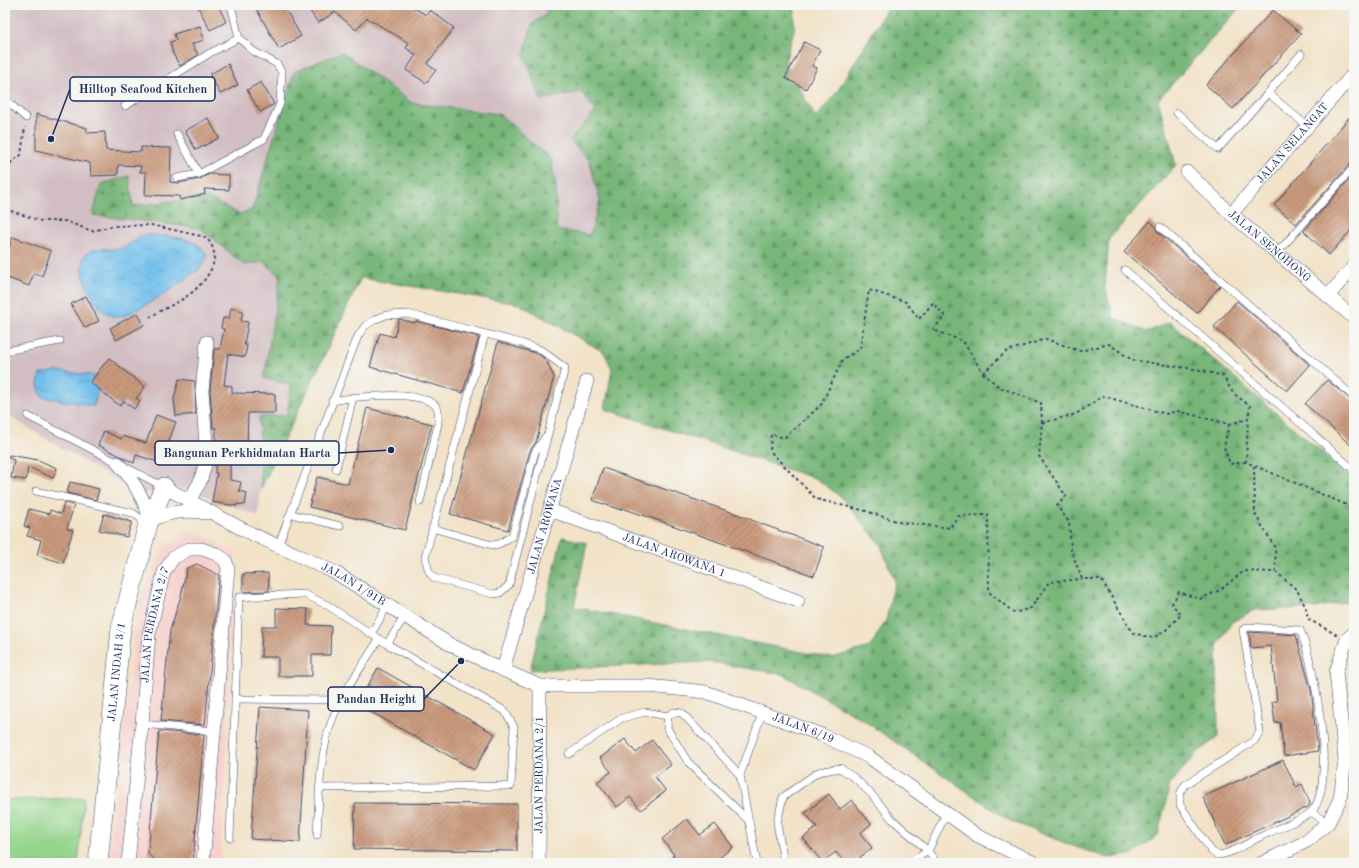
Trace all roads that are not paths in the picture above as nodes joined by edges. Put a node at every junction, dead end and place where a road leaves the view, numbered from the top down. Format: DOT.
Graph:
graph roads {
  1 [pos="231,5"];
  2 [pos="239,38"];
  3 [pos="1301,54"];
  4 [pos="1352,80"];
  5 [pos="1268,93"];
  6 [pos="5,99"];
  7 [pos="125,106"];
  8 [pos="1177,113"];
  9 [pos="26,118"];
  10 [pos="1307,126"];
  11 [pos="177,134"];
  12 [pos="1354,167"];
  13 [pos="1187,172"];
  14 [pos="199,174"];
  15 [pos="177,178"];
  16 [pos="1231,214"];
  17 [pos="1160,227"];
  18 [pos="1277,253"];
  19 [pos="1354,266"];
  20 [pos="1125,270"];
  21 [pos="1328,296"];
  22 [pos="1354,318"];
  23 [pos="485,334"];
  24 [pos="60,341"];
  25 [pos="207,342"];
  26 [pos="5,351"];
  27 [pos="587,381"];
  28 [pos="353,397"];
  29 [pos="1354,397"];
  30 [pos="332,401"];
  31 [pos="28,416"];
  32 [pos="548,432"];
  33 [pos="118,463"];
  34 [pos="336,469"];
  35 [pos="1354,470"];
  36 [pos="164,487"];
  37 [pos="36,491"];
  38 [pos="190,499"];
  39 [pos="420,502"];
  40 [pos="550,510"];
  41 [pos="213,514"];
  42 [pos="290,514"];
  43 [pos="149,522"];
  44 [pos="340,526"];
  45 [pos="432,528"];
  46 [pos="278,546"];
  47 [pos="798,601"];
  48 [pos="388,605"];
  49 [pos="405,616"];
  50 [pos="372,634"];
  51 [pos="1351,636"];
  52 [pos="380,639"];
  53 [pos="387,644"];
  54 [pos="503,670"];
  55 [pos="540,686"];
  56 [pos="235,700"];
  57 [pos="342,700"];
  58 [pos="762,714"];
  59 [pos="668,716"];
  60 [pos="142,724"];
  61 [pos="214,731"];
  62 [pos="569,754"];
  63 [pos="740,775"];
  64 [pos="319,788"];
  65 [pos="1311,812"];
  66 [pos="946,814"];
  67 [pos="749,821"];
  68 [pos="1328,823"];
  69 [pos="317,835"];
  70 [pos="230,838"];
  71 [pos="928,850"];
  72 [pos="98,863"];
  73 [pos="128,863"];
  74 [pos="203,863"];
  75 [pos="539,863"];
  76 [pos="757,863"];
  77 [pos="784,863"];
  78 [pos="909,863"];
  79 [pos="936,863"];
  80 [pos="1035,863"];
  81 [pos="1262,863"];
  1 -- 2 [label="lane"];
  2 -- 7 [label="lane"];
  2 -- 14 [label="lane"];
  3 -- 5 [label="lane"];
  4 -- 10 [label="street, JALAN SELANGAT"];
  5 -- 8 [label="lane"];
  5 -- 10 [label="lane"];
  6 -- 9 [label="lane"];
  10 -- 16 [label="street, JALAN SELANGAT"];
  11 -- 14 [label="lane"];
  12 -- 18 [label="lane"];
  13 -- 16 [label="street, JALAN SENOHONG"];
  14 -- 15 [label="lane"];
  16 -- 18 [label="street, JALAN SENOHONG"];
  17 -- 29 [label="lane"];
  18 -- 21 [label="street, JALAN SENOHONG"];
  19 -- 21 [label="street"];
  20 -- 35 [label="lane"];
  21 -- 22 [label="street, JALAN SENOHONG"];
  23 -- 30 [label="lane"];
  23 -- 32 [label="lane"];
  23 -- 45 [label="lane"];
  24 -- 26 [label="lane"];
  25 -- 38 [label="street"];
  27 -- 40 [label="street, JALAN AROWANA"];
  28 -- 30 [label="lane"];
  28 -- 34 [label="lane"];
  28 -- 39 [label="lane"];
  30 -- 42 [label="lane"];
  31 -- 33 [label="lane"];
  32 -- 45 [label="lane"];
  32 -- 45 [label="lane"];
  33 -- 36 [label="lane"];
  33 -- 43 [label="street"];
  36 -- 38 [label="street, JALAN 1/91B"];
  36 -- 43 [label="street, JALAN INDAH 3/1"];
  37 -- 43 [label="lane"];
  38 -- 41 [label="street, JALAN 1/91B"];
  40 -- 47 [label="street, JALAN AROWANA 1"];
  40 -- 54 [label="street, JALAN AROWANA"];
  41 -- 43 [label="street"];
  41 -- 46 [label="street, JALAN 1/91B"];
  42 -- 44 [label="lane"];
  42 -- 46 [label="lane"];
  43 -- 72 [label="street, JALAN INDAH 3/1"];
  46 -- 48 [label="street, JALAN 1/91B"];
  48 -- 49 [label="street, JALAN 1/91B"];
  48 -- 50 [label="lane"];
  49 -- 53 [label="lane"];
  49 -- 54 [label="street, JALAN 1/91B"];
  50 -- 52 [label="lane"];
  50 -- 56 [label="lane"];
  51 -- 68 [label="street"];
  52 -- 53 [label="lane"];
  52 -- 57 [label="lane"];
  53 -- 64 [label="lane"];
  54 -- 55 [label="street, JALAN 1/91B"];
  55 -- 58 [label="street, JALAN 6/19"];
  55 -- 75 [label="street, JALAN PERDANA 2/1"];
  56 -- 57 [label="lane"];
  56 -- 70 [label="lane"];
  57 -- 64 [label="lane"];
  58 -- 63 [label="lane"];
  58 -- 66 [label="street, JALAN 6/19"];
  59 -- 62 [label="lane"];
  59 -- 63 [label="lane"];
  59 -- 67 [label="lane"];
  60 -- 61 [label="lane"];
  60 -- 61 [label="street, JALAN PERDANA 2/7"];
  60 -- 73 [label="street, JALAN PERDANA 2/7"];
  61 -- 74 [label="street, JALAN PERDANA 2/7"];
  63 -- 67 [label="lane"];
  64 -- 69 [label="lane"];
  65 -- 65 [label="lane"];
  65 -- 68 [label="lane"];
  66 -- 71 [label="lane"];
  66 -- 80 [label="street, JALAN 6/19"];
  67 -- 76 [label="lane"];
  68 -- 81 [label="street"];
  71 -- 77 [label="lane"];
  71 -- 78 [label="lane"];
  71 -- 79 [label="lane"];
}
